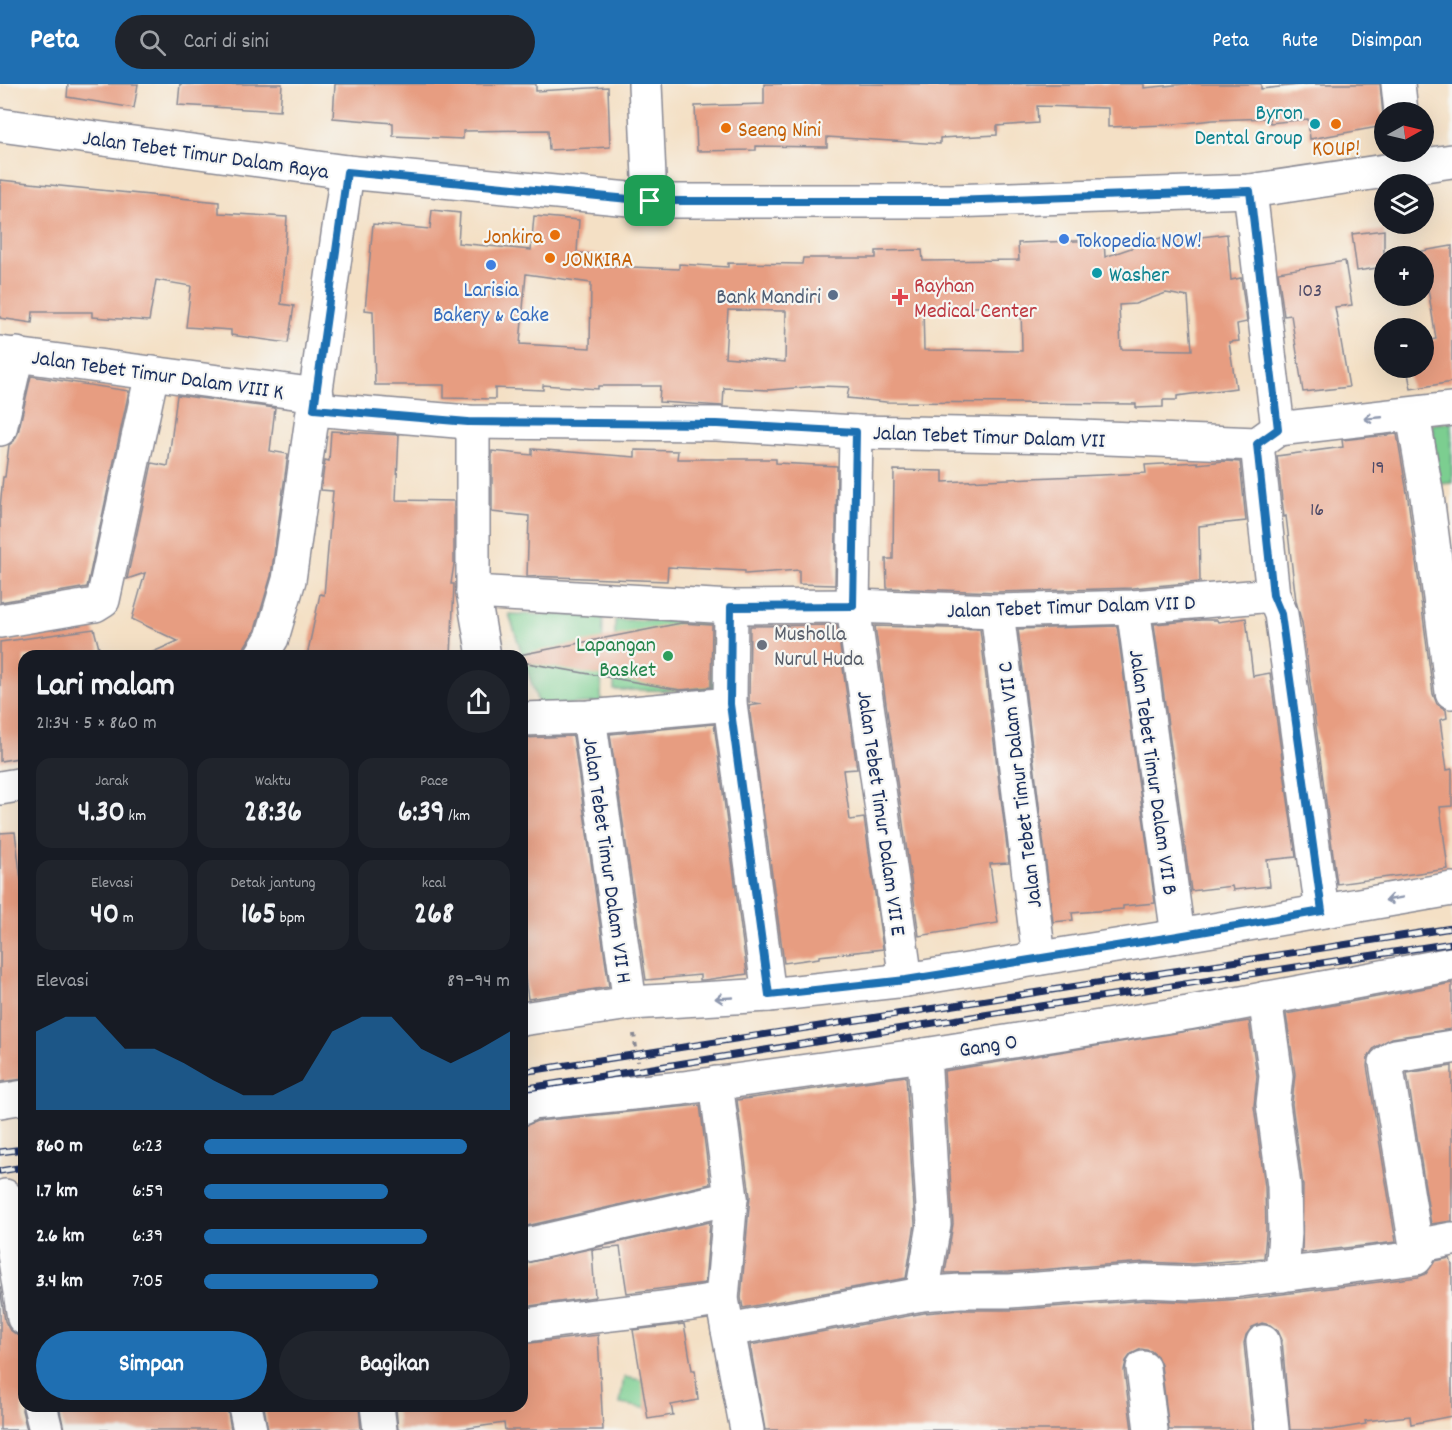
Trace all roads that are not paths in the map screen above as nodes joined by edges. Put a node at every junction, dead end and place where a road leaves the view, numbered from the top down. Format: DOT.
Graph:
graph roads {
  1 [pos="645,84"];
  2 [pos="1398,84"];
  3 [pos="1400,102"];
  4 [pos="0,125"];
  5 [pos="1434,160"];
  6 [pos="1452,161"];
  7 [pos="1393,162"];
  8 [pos="347,172"];
  9 [pos="1250,191"];
  10 [pos="650,201"];
  11 [pos="8,353"];
  12 [pos="152,373"];
  13 [pos="315,402"];
  14 [pos="1452,409"];
  15 [pos="1413,415"];
  16 [pos="468,422"];
  17 [pos="0,429"];
  18 [pos="856,432"];
  19 [pos="1268,436"];
  20 [pos="1440,495"];
  21 [pos="473,592"];
  22 [pos="1273,595"];
  23 [pos="853,606"];
  24 [pos="731,607"];
  25 [pos="1133,607"];
  26 [pos="997,612"];
  27 [pos="0,621"];
  28 [pos="265,650"];
  29 [pos="483,650"];
  30 [pos="1452,692"];
  31 [pos="730,704"];
  32 [pos="589,717"];
  33 [pos="528,719"];
  34 [pos="1452,889"];
  35 [pos="1322,911"];
  36 [pos="1178,936"];
  37 [pos="1039,958"];
  38 [pos="1452,964"];
  39 [pos="906,980"];
  40 [pos="769,995"];
  41 [pos="1265,998"];
  42 [pos="630,1003"];
  43 [pos="528,1018"];
  44 [pos="1452,1047"];
  45 [pos="924,1055"];
  46 [pos="716,1083"];
  47 [pos="18,1098"];
  48 [pos="0,1101"];
  49 [pos="528,1105"];
  50 [pos="10,1195"];
  51 [pos="731,1198"];
  52 [pos="1452,1239"];
  53 [pos="528,1245"];
  54 [pos="1416,1246"];
  55 [pos="18,1265"];
  56 [pos="1282,1275"];
  57 [pos="922,1294"];
  58 [pos="722,1299"];
  59 [pos="528,1325"];
  60 [pos="728,1330"];
  61 [pos="1263,1342"];
  62 [pos="1143,1368"];
  63 [pos="42,1412"];
  64 [pos="246,1412"];
  65 [pos="377,1412"];
  66 [pos="46,1430"];
  67 [pos="250,1430"];
  68 [pos="380,1430"];
  69 [pos="747,1430"];
  70 [pos="1151,1430"];
  71 [pos="1272,1430"];
  1 -- 10 [label="street"];
  2 -- 3 [label="street"];
  4 -- 8 [label="street, Jalan Tebet Timur Dalam Raya"];
  5 -- 6 [label="street, Jalan Tebet Timur Dalam Raya"];
  7 -- 9 [label="street, Jalan Tebet Timur Dalam Raya"];
  8 -- 10 [label="street, Jalan Tebet Timur Dalam Raya"];
  8 -- 13 [label="street"];
  9 -- 10 [label="street, Jalan Tebet Timur Dalam Raya"];
  9 -- 19 [label="street"];
  11 -- 12 [label="street, Jalan Tebet Timur Dalam VIII K"];
  11 -- 17 [label="street"];
  12 -- 13 [label="street, Jalan Tebet Timur Dalam VIII K"];
  12 -- 27 [label="street"];
  13 -- 16 [label="street, Jalan Tebet Timur Dalam VII"];
  13 -- 28 [label="street"];
  14 -- 15 [label="street, Jalan Tebet Timur Dalam VII"];
  15 -- 19 [label="street, Jalan Tebet Timur Dalam VII, one-way"];
  15 -- 20 [label="street"];
  16 -- 18 [label="street, Jalan Tebet Timur Dalam VII"];
  16 -- 21 [label="street"];
  18 -- 19 [label="street, Jalan Tebet Timur Dalam VII"];
  18 -- 23 [label="street, Jalan Tebet Timur Dalam VII E"];
  19 -- 22 [label="street"];
  20 -- 30 [label="street"];
  21 -- 24 [label="street, Jalan Tebet Timur Dalam VII D"];
  21 -- 29 [label="street"];
  22 -- 25 [label="street, Jalan Tebet Timur Dalam VII D"];
  22 -- 35 [label="street"];
  23 -- 24 [label="street, Jalan Tebet Timur Dalam VII D"];
  23 -- 26 [label="street, Jalan Tebet Timur Dalam VII D"];
  23 -- 39 [label="street, Jalan Tebet Timur Dalam VII E"];
  24 -- 31 [label="street"];
  25 -- 26 [label="street, Jalan Tebet Timur Dalam VII D"];
  25 -- 36 [label="street, Jalan Tebet Timur Dalam VII B"];
  26 -- 37 [label="street, Jalan Tebet Timur Dalam VII C"];
  31 -- 32 [label="street"];
  31 -- 40 [label="street"];
  32 -- 33 [label="street"];
  32 -- 42 [label="street, Jalan Tebet Timur Dalam VII H"];
  34 -- 35 [label="street, one-way"];
  35 -- 36 [label="street"];
  36 -- 37 [label="street"];
  37 -- 39 [label="street"];
  38 -- 41 [label="street, Gang O"];
  39 -- 40 [label="street"];
  40 -- 42 [label="street, one-way"];
  41 -- 45 [label="street, Gang O"];
  41 -- 56 [label="street"];
  42 -- 43 [label="street"];
  44 -- 54 [label="street"];
  45 -- 46 [label="street, Gang O"];
  45 -- 57 [label="street"];
  46 -- 49 [label="street, Gang O"];
  46 -- 51 [label="street"];
  47 -- 48 [label="street"];
  50 -- 55 [label="street"];
  51 -- 53 [label="street"];
  51 -- 58 [label="street"];
  52 -- 54 [label="street"];
  54 -- 56 [label="street"];
  56 -- 57 [label="street"];
  57 -- 60 [label="street"];
  58 -- 59 [label="street"];
  58 -- 60 [label="street"];
  60 -- 69 [label="street"];
  61 -- 71 [label="street"];
  62 -- 70 [label="street"];
  63 -- 66 [label="street"];
  64 -- 67 [label="street"];
  65 -- 68 [label="street"];
}
